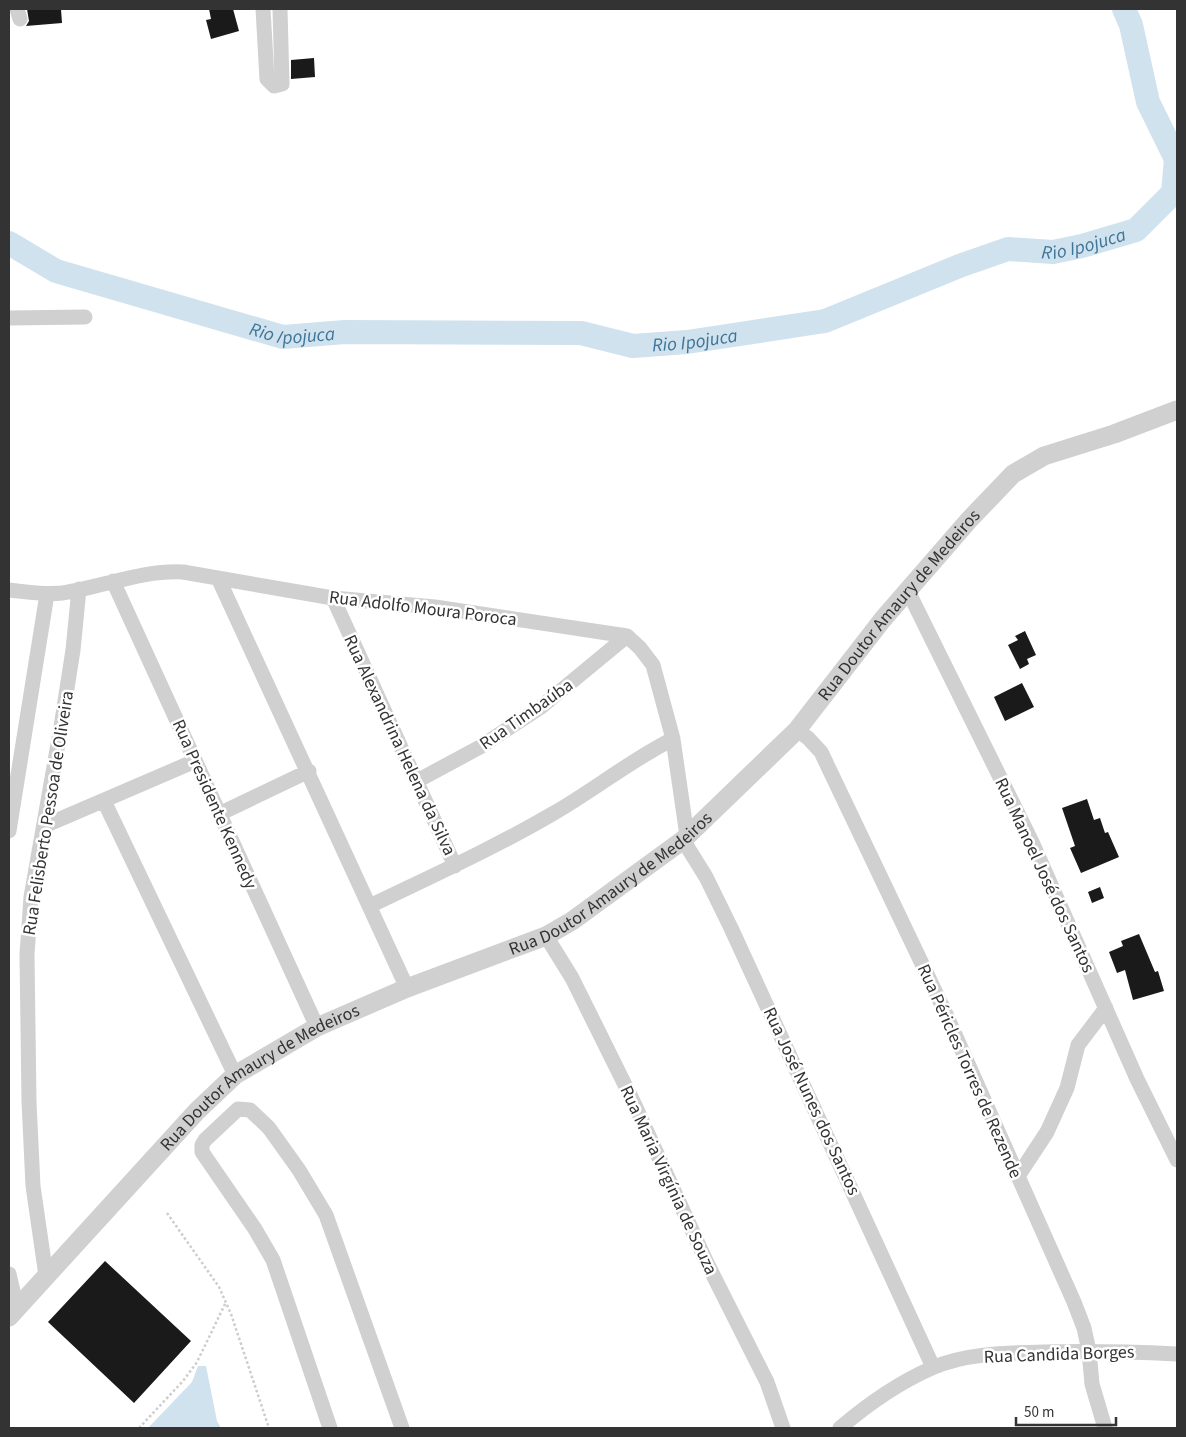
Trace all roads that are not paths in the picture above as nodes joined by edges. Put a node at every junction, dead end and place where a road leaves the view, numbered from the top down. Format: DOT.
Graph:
graph roads {
  1 [pos="263,9"];
  2 [pos="280,9"];
  3 [pos="85,317"];
  4 [pos="9,318"];
  5 [pos="1177,410"];
  6 [pos="220,580"];
  7 [pos="113,581"];
  8 [pos="79,589"];
  9 [pos="9,590"];
  10 [pos="908,591"];
  11 [pos="47,594"];
  12 [pos="333,598"];
  13 [pos="627,636"];
  14 [pos="796,730"];
  15 [pos="673,739"];
  16 [pos="195,761"];
  17 [pos="309,772"];
  18 [pos="417,781"];
  19 [pos="104,801"];
  20 [pos="219,814"];
  21 [pos="44,826"];
  22 [pos="9,831"];
  23 [pos="685,838"];
  24 [pos="455,866"];
  25 [pos="370,906"];
  26 [pos="546,936"];
  27 [pos="407,988"];
  28 [pos="1106,1008"];
  29 [pos="317,1027"];
  30 [pos="235,1075"];
  31 [pos="1177,1160"];
  32 [pos="1018,1176"];
  33 [pos="9,1274"];
  34 [pos="46,1276"];
  35 [pos="13,1313"];
  36 [pos="1089,1351"];
  37 [pos="1177,1354"];
  38 [pos="933,1367"];
  39 [pos="330,1428"];
  40 [pos="402,1428"];
  41 [pos="783,1428"];
  42 [pos="840,1428"];
  43 [pos="1106,1428"];
  1 -- 2 [label="street"];
  3 -- 4 [label="street"];
  5 -- 10 [label="street, Rua Doutor Amaury de Medeiros"];
  6 -- 7 [label="street, Rua Adolfo Moura Poroca"];
  6 -- 12 [label="street, Rua Adolfo Moura Poroca"];
  6 -- 17 [label="street"];
  7 -- 8 [label="street, Rua Adolfo Moura Poroca"];
  7 -- 16 [label="street, Rua Presidente Kennedy"];
  8 -- 11 [label="street, Rua Adolfo Moura Poroca"];
  8 -- 21 [label="street, Rua Felisberto Pessoa de Oliveira"];
  9 -- 11 [label="street, Rua Adolfo Moura Poroca"];
  10 -- 14 [label="street, Rua Doutor Amaury de Medeiros"];
  10 -- 28 [label="street, Rua Manoel José dos Santos"];
  11 -- 22 [label="street"];
  12 -- 13 [label="street, Rua Adolfo Moura Poroca"];
  12 -- 18 [label="street, Rua Alexandrina Helena da Silva"];
  13 -- 15 [label="street"];
  13 -- 18 [label="street, Rua Timbaúba"];
  14 -- 23 [label="street, Rua Doutor Amaury de Medeiros"];
  14 -- 32 [label="street, Rua Péricles Torres de Rezende"];
  15 -- 23 [label="street"];
  15 -- 24 [label="street"];
  16 -- 19 [label="street"];
  16 -- 20 [label="street, Rua Presidente Kennedy"];
  17 -- 20 [label="street"];
  17 -- 25 [label="street"];
  18 -- 24 [label="street, Rua Alexandrina Helena da Silva"];
  19 -- 21 [label="street"];
  19 -- 30 [label="street"];
  20 -- 29 [label="street, Rua Presidente Kennedy"];
  21 -- 34 [label="street, Rua Felisberto Pessoa de Oliveira"];
  23 -- 26 [label="street, Rua Doutor Amaury de Medeiros"];
  23 -- 38 [label="street, Rua José Nunes dos Santos"];
  24 -- 25 [label="street"];
  25 -- 27 [label="street"];
  26 -- 27 [label="street, Rua Doutor Amaury de Medeiros"];
  26 -- 41 [label="street, Rua Maria Virgínia de Souza"];
  27 -- 29 [label="street, Rua Doutor Amaury de Medeiros"];
  28 -- 31 [label="street, Rua Manoel José dos Santos"];
  28 -- 32 [label="street"];
  29 -- 30 [label="street, Rua Doutor Amaury de Medeiros"];
  30 -- 34 [label="street, Rua Doutor Amaury de Medeiros"];
  32 -- 36 [label="street, Rua Péricles Torres de Rezende"];
  33 -- 35 [label="street"];
  34 -- 35 [label="street, Rua Doutor Amaury de Medeiros"];
  36 -- 37 [label="street, Rua Candida Borges"];
  36 -- 38 [label="street, Rua Candida Borges"];
  36 -- 43 [label="street, Rua Péricles Torres de Rezende"];
  38 -- 42 [label="street, Rua Candida Borges"];
  39 -- 40 [label="street, Rua Doutor Amaury de Medeiros"];
}
